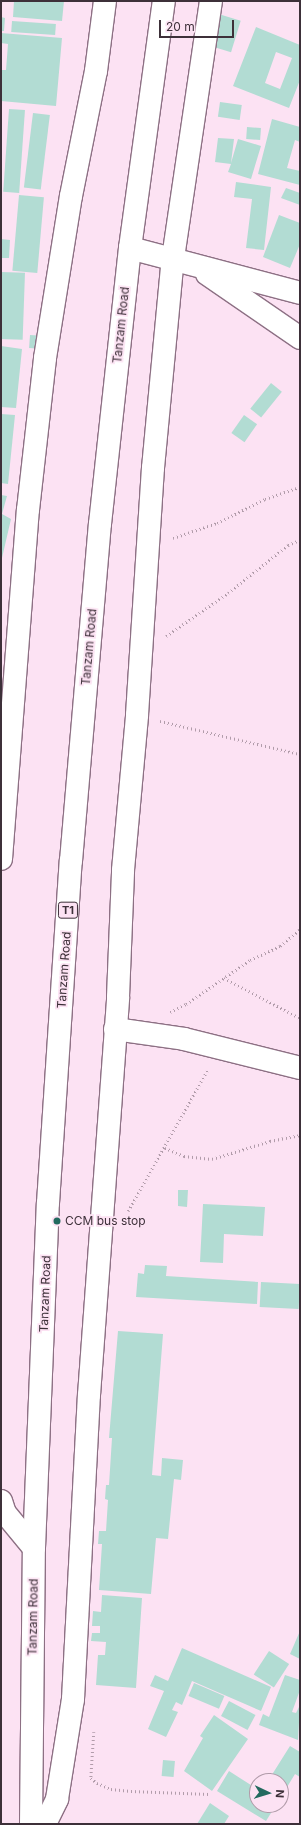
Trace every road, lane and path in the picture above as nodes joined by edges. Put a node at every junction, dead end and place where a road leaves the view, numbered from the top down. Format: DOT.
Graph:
graph roads {
  1 [pos="105,1"];
  2 [pos="164,1"];
  3 [pos="211,1"];
  4 [pos="130,248"];
  5 [pos="173,258"];
  6 [pos="194,265"];
  7 [pos="300,293"];
  8 [pos="300,338"];
  9 [pos="300,487"];
  10 [pos="300,540"];
  11 [pos="147,545"];
  12 [pos="140,656"];
  13 [pos="137,715"];
  14 [pos="300,754"];
  15 [pos="1,859"];
  16 [pos="300,929"];
  17 [pos="224,978"];
  18 [pos="166,1014"];
  19 [pos="300,1018"];
  20 [pos="115,1029"];
  21 [pos="220,1047"];
  22 [pos="300,1068"];
  23 [pos="300,1135"];
  24 [pos="165,1148"];
  25 [pos="126,1215"];
  26 [pos="1,1501"];
  27 [pos="34,1548"];
  28 [pos="94,1725"];
  29 [pos="209,1794"];
  30 [pos="31,1824"];
  31 [pos="45,1824"];
  1 -- 15 [label="main road"];
  2 -- 4 [label="main road, Tanzam Road / T1"];
  3 -- 5 [label="main road"];
  4 -- 5 [label="main road"];
  4 -- 27 [label="main road, Tanzam Road / T1"];
  5 -- 6 [label="main road"];
  5 -- 11 [label="main road"];
  6 -- 7 [label="main road"];
  6 -- 8 [label="main road"];
  9 -- 11 [label="path"];
  10 -- 12 [label="path"];
  11 -- 12 [label="main road"];
  12 -- 13 [label="main road"];
  13 -- 14 [label="path"];
  13 -- 20 [label="main road"];
  16 -- 17 [label="path"];
  17 -- 18 [label="path"];
  17 -- 19 [label="path"];
  20 -- 21 [label="main road"];
  20 -- 31 [label="main road"];
  21 -- 22 [label="main road"];
  21 -- 24 [label="path"];
  23 -- 24 [label="path"];
  24 -- 25 [label="path"];
  26 -- 27 [label="main road"];
  27 -- 30 [label="main road, Tanzam Road / T1"];
  28 -- 29 [label="path"];
}
